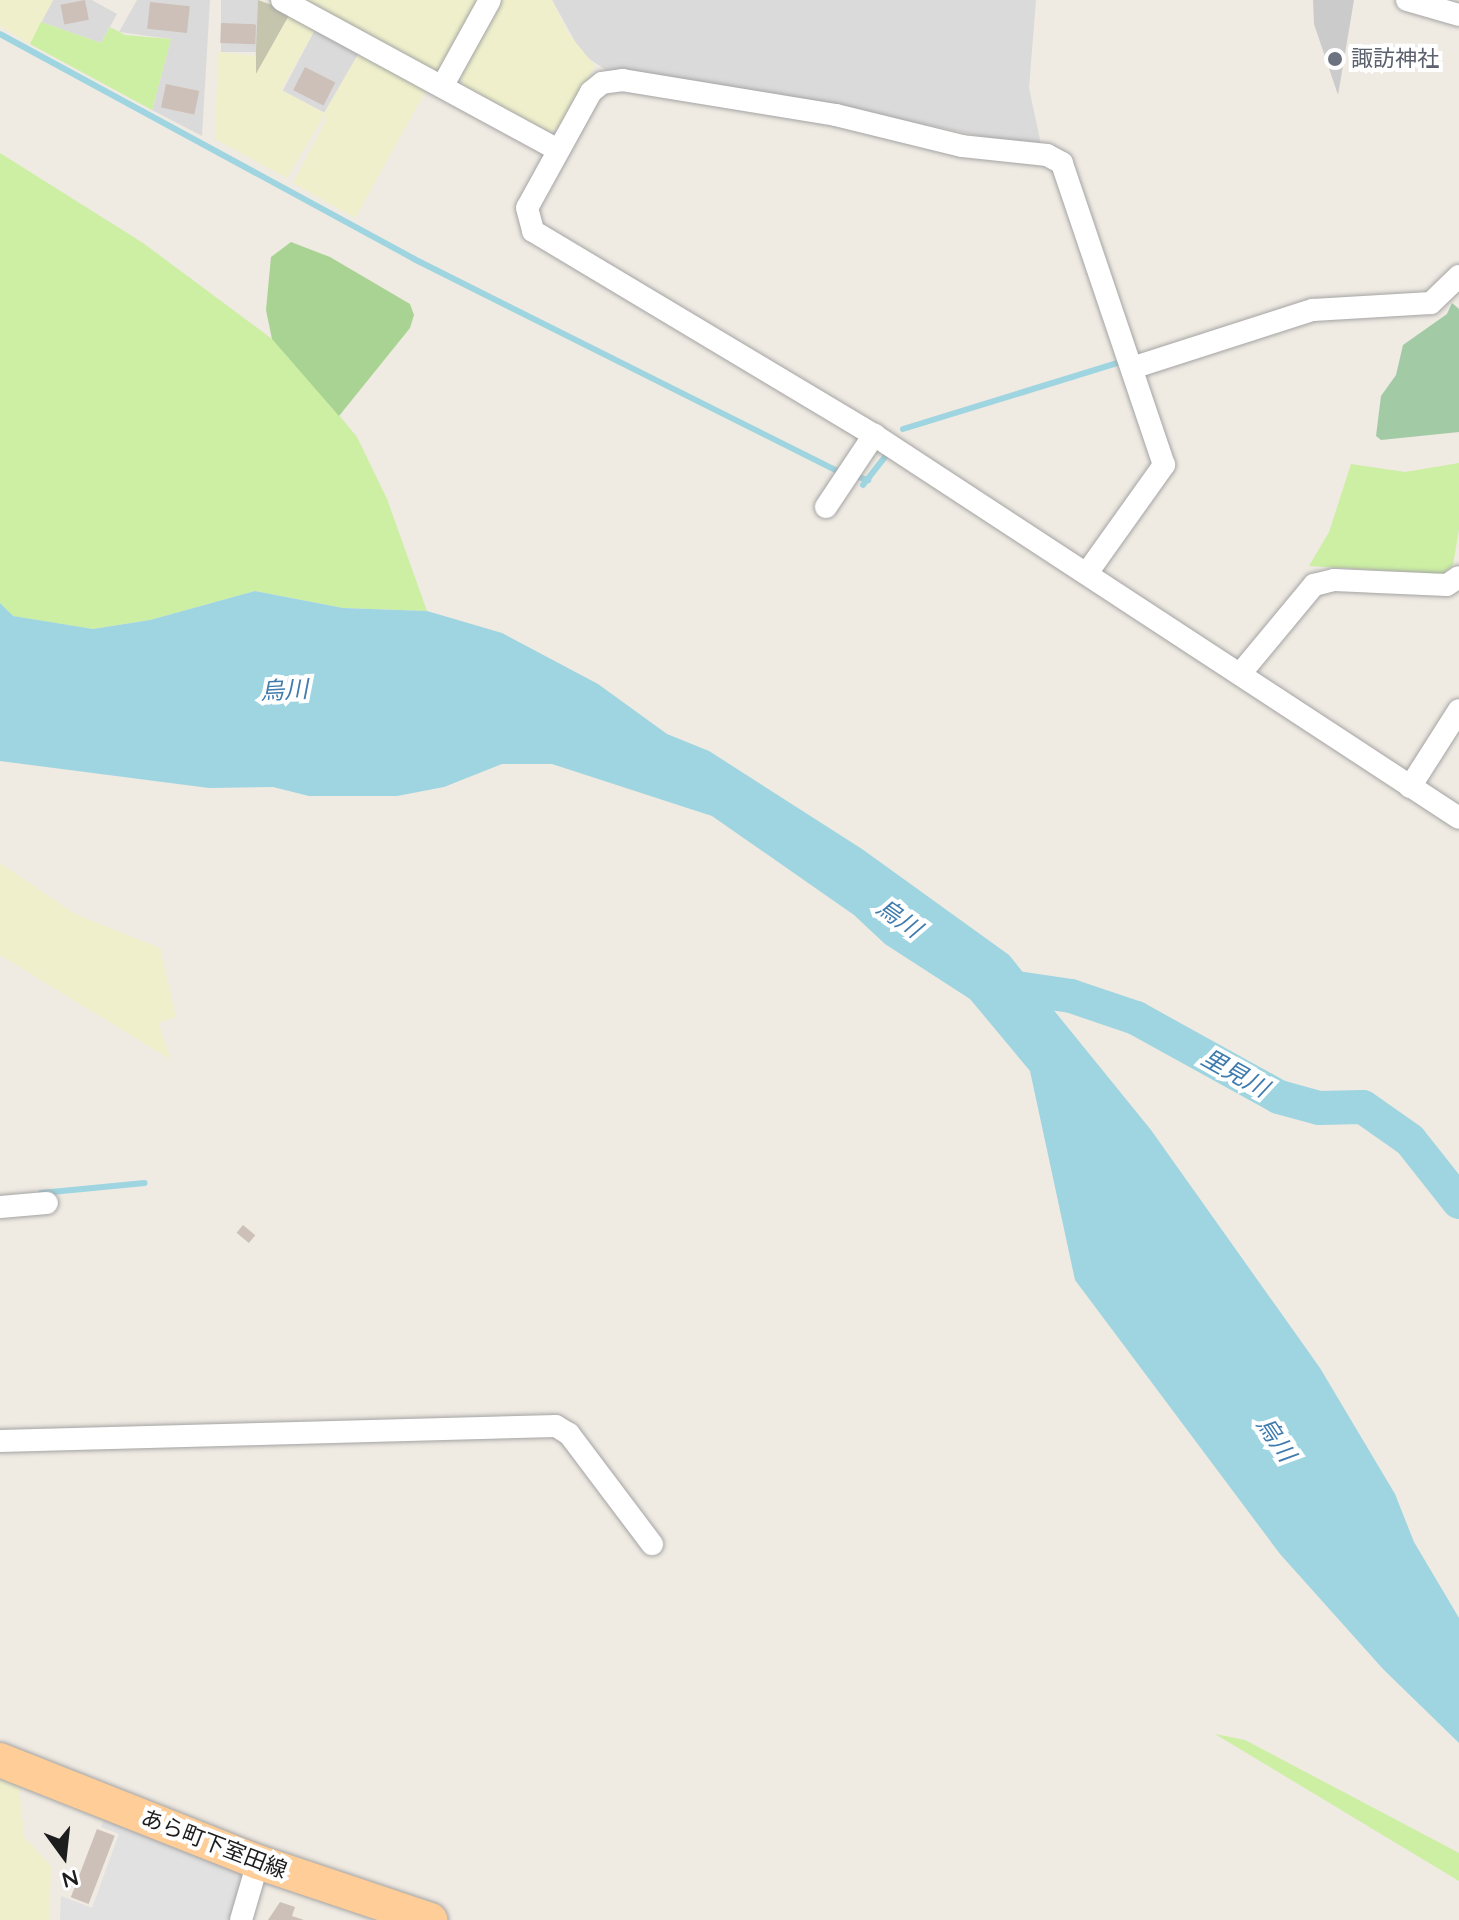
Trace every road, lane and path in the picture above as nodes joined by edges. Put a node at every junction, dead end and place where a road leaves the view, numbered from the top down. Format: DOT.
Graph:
graph roads {
  1 [pos="282,0"];
  2 [pos="490,0"];
  3 [pos="1407,0"];
  4 [pos="1459,15"];
  5 [pos="443,85"];
  6 [pos="558,150"];
  7 [pos="1459,276"];
  8 [pos="1135,367"];
  9 [pos="874,435"];
  10 [pos="826,507"];
  11 [pos="1087,573"];
  12 [pos="1459,577"];
  13 [pos="1240,674"];
  14 [pos="1459,710"];
  15 [pos="1410,787"];
  16 [pos="1459,818"];
  17 [pos="47,1203"];
  18 [pos="0,1207"];
  19 [pos="0,1441"];
  20 [pos="652,1544"];
  21 [pos="0,1760"];
  22 [pos="258,1862"];
  23 [pos="241,1920"];
  24 [pos="430,1920"];
  1 -- 5 [label="street"];
  2 -- 5 [label="street"];
  3 -- 4 [label="street"];
  5 -- 6 [label="street"];
  6 -- 8 [label="street"];
  6 -- 9 [label="street"];
  7 -- 8 [label="street"];
  8 -- 11 [label="street"];
  9 -- 10 [label="street"];
  9 -- 11 [label="street"];
  11 -- 13 [label="street"];
  12 -- 13 [label="street"];
  13 -- 15 [label="street"];
  14 -- 15 [label="street"];
  15 -- 16 [label="street"];
  17 -- 18 [label="street"];
  19 -- 20 [label="street"];
  21 -- 22 [label="main road, あら町下室田線"];
  22 -- 23 [label="street"];
  22 -- 24 [label="main road, あら町下室田線"];
}
